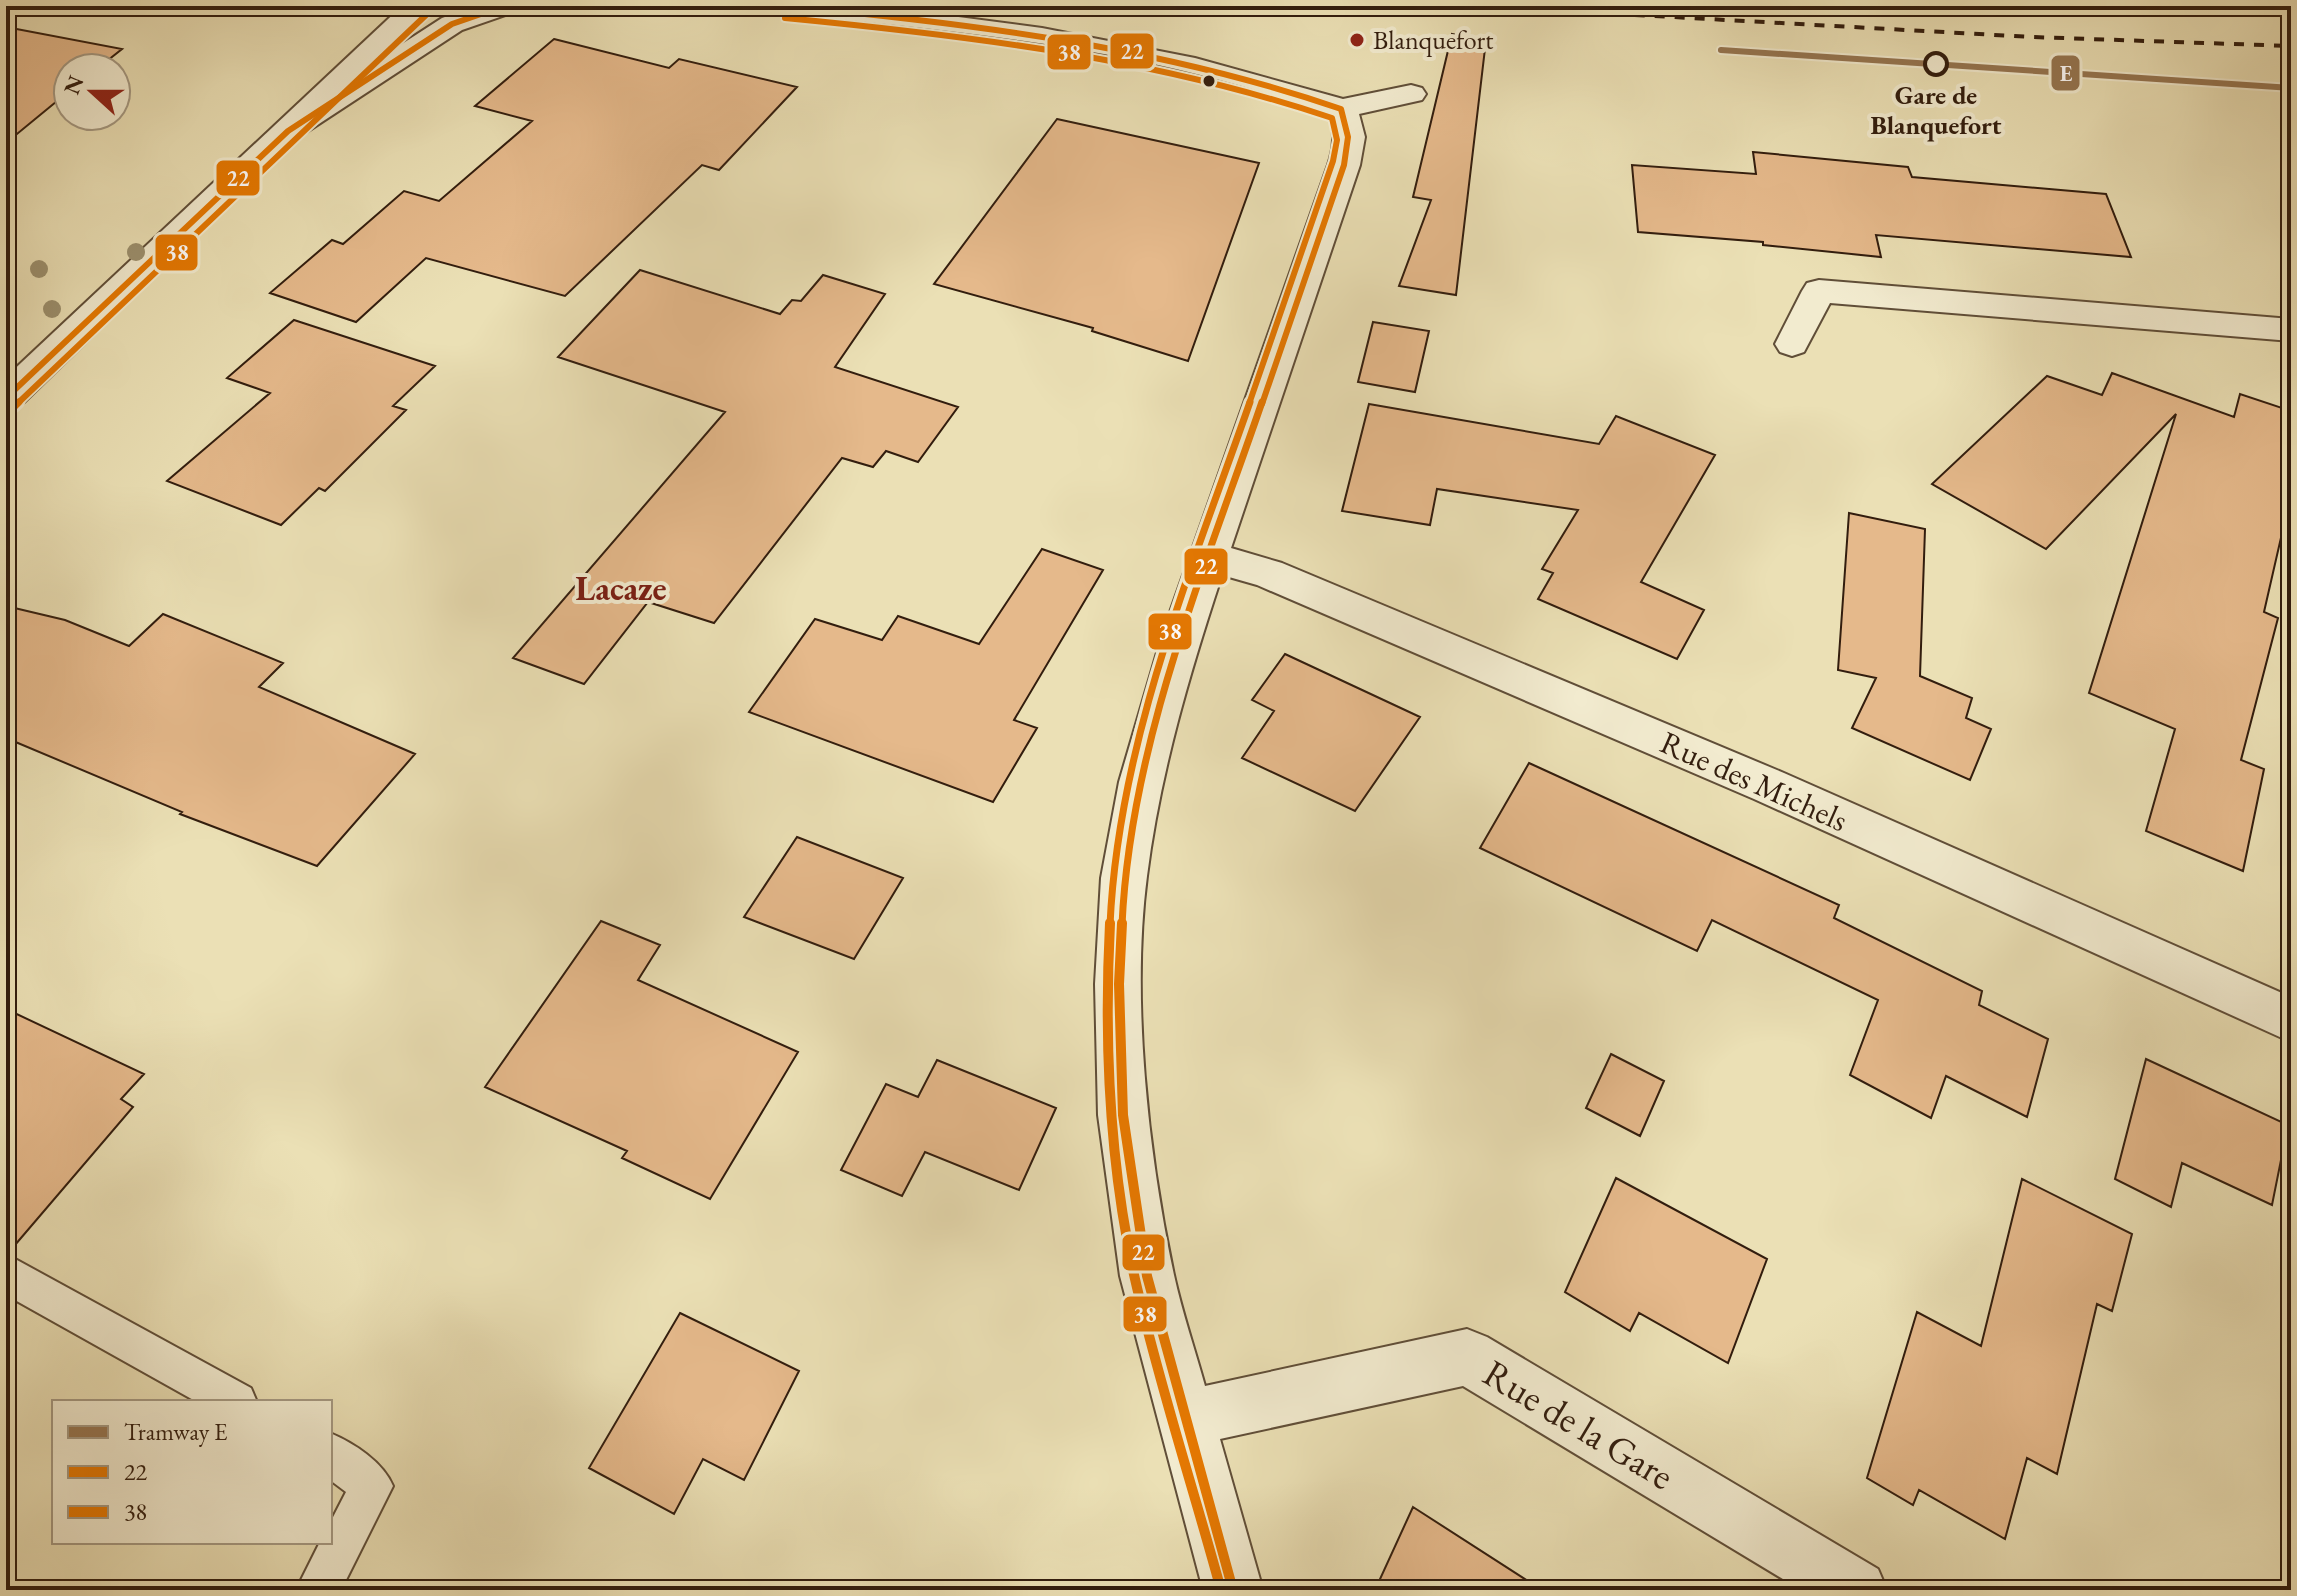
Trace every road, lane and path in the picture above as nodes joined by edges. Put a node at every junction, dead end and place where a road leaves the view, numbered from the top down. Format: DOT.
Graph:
graph roads {
  1 [pos="418,6"];
  2 [pos="504,6"];
  3 [pos="786,6"];
  4 [pos="1411,94"];
  5 [pos="1341,109"];
  6 [pos="288,131"];
  7 [pos="2291,330"];
  8 [pos="1792,344"];
  9 [pos="6,398"];
  10 [pos="1211,557"];
  11 [pos="2291,1020"];
  12 [pos="6,1273"];
  13 [pos="233,1400"];
  14 [pos="1185,1419"];
  15 [pos="332,1456"];
  16 [pos="318,1590"];
  17 [pos="1233,1590"];
  18 [pos="1857,1590"];
  1 -- 6 [label="street"];
  2 -- 6 [label="street"];
  3 -- 5 [label="street"];
  4 -- 5 [label="street"];
  5 -- 10 [label="street"];
  6 -- 9 [label="street"];
  7 -- 8 [label="street"];
  10 -- 11 [label="street, Rue des Michels"];
  10 -- 14 [label="street"];
  12 -- 13 [label="lane"];
  14 -- 17 [label="street"];
  14 -- 18 [label="street, Rue de la Gare"];
  15 -- 16 [label="lane"];
}
